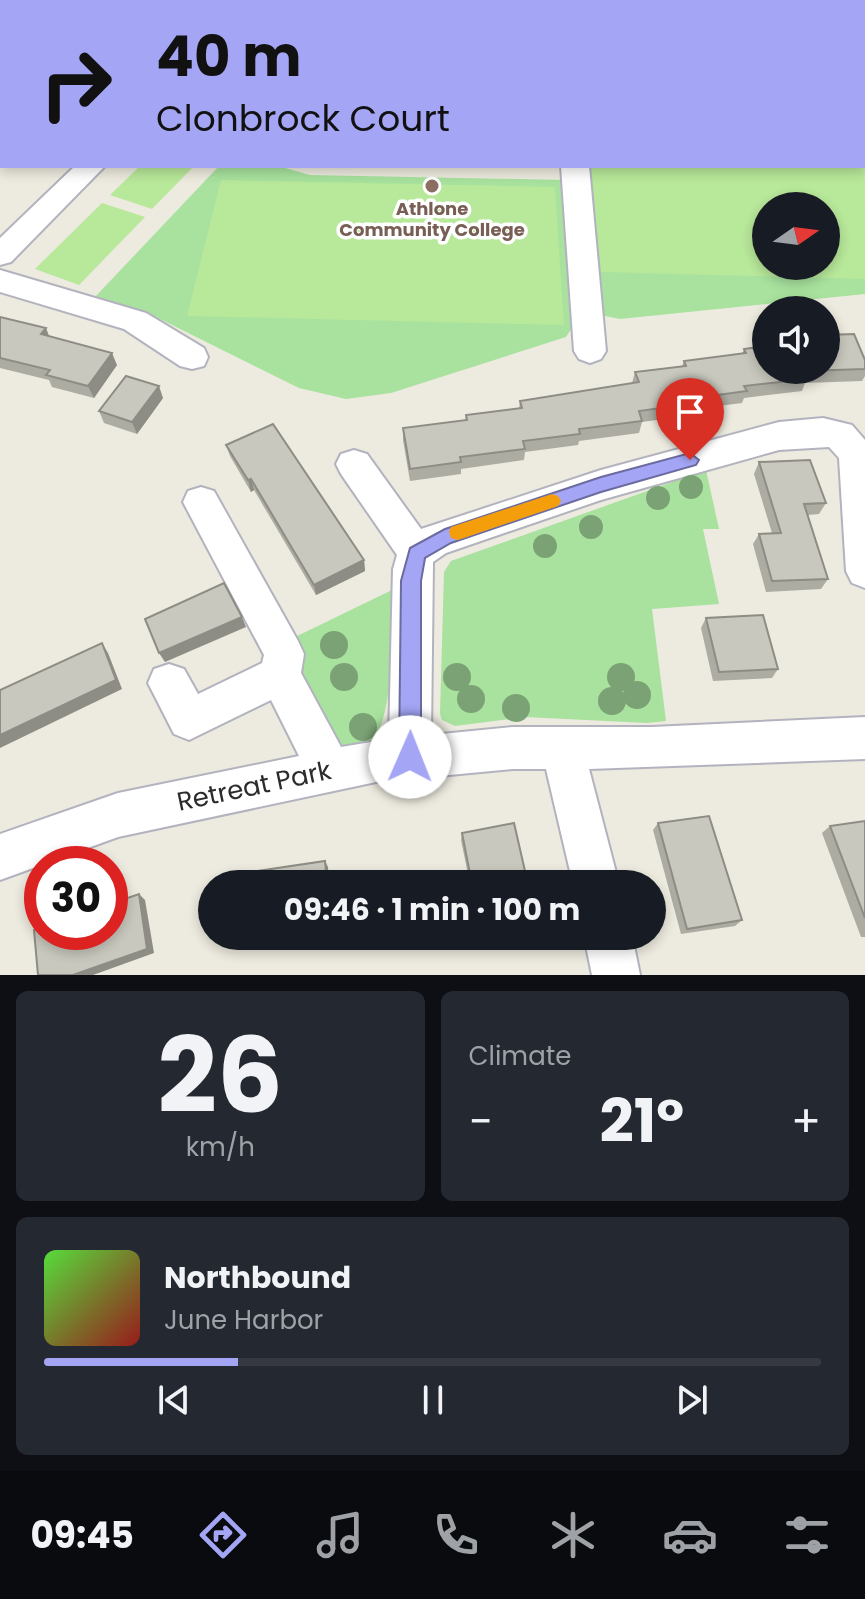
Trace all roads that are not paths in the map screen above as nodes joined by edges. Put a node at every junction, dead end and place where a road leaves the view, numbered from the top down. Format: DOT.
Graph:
graph roads {
  1 [pos="89,168"];
  2 [pos="575,168"];
  3 [pos="0,255"];
  4 [pos="0,281"];
  5 [pos="590,351"];
  6 [pos="192,357"];
  7 [pos="354,464"];
  8 [pos="201,502"];
  9 [pos="417,553"];
  10 [pos="865,571"];
  11 [pos="280,675"];
  12 [pos="169,683"];
  13 [pos="865,738"];
  14 [pos="562,747"];
  15 [pos="410,757"];
  16 [pos="329,769"];
  17 [pos="0,857"];
  18 [pos="593,870"];
  19 [pos="611,950"];
  20 [pos="616,975"];
  1 -- 3 [label="street"];
  2 -- 5 [label="street"];
  4 -- 6 [label="street"];
  7 -- 9 [label="street"];
  8 -- 11 [label="street"];
  9 -- 10 [label="street"];
  9 -- 15 [label="street"];
  11 -- 12 [label="street"];
  11 -- 16 [label="street"];
  13 -- 14 [label="street, Retreat Park"];
  14 -- 15 [label="street, Retreat Park"];
  14 -- 18 [label="street"];
  15 -- 16 [label="street, Retreat Park"];
  16 -- 17 [label="street, Retreat Park"];
  19 -- 20 [label="street"];
}
